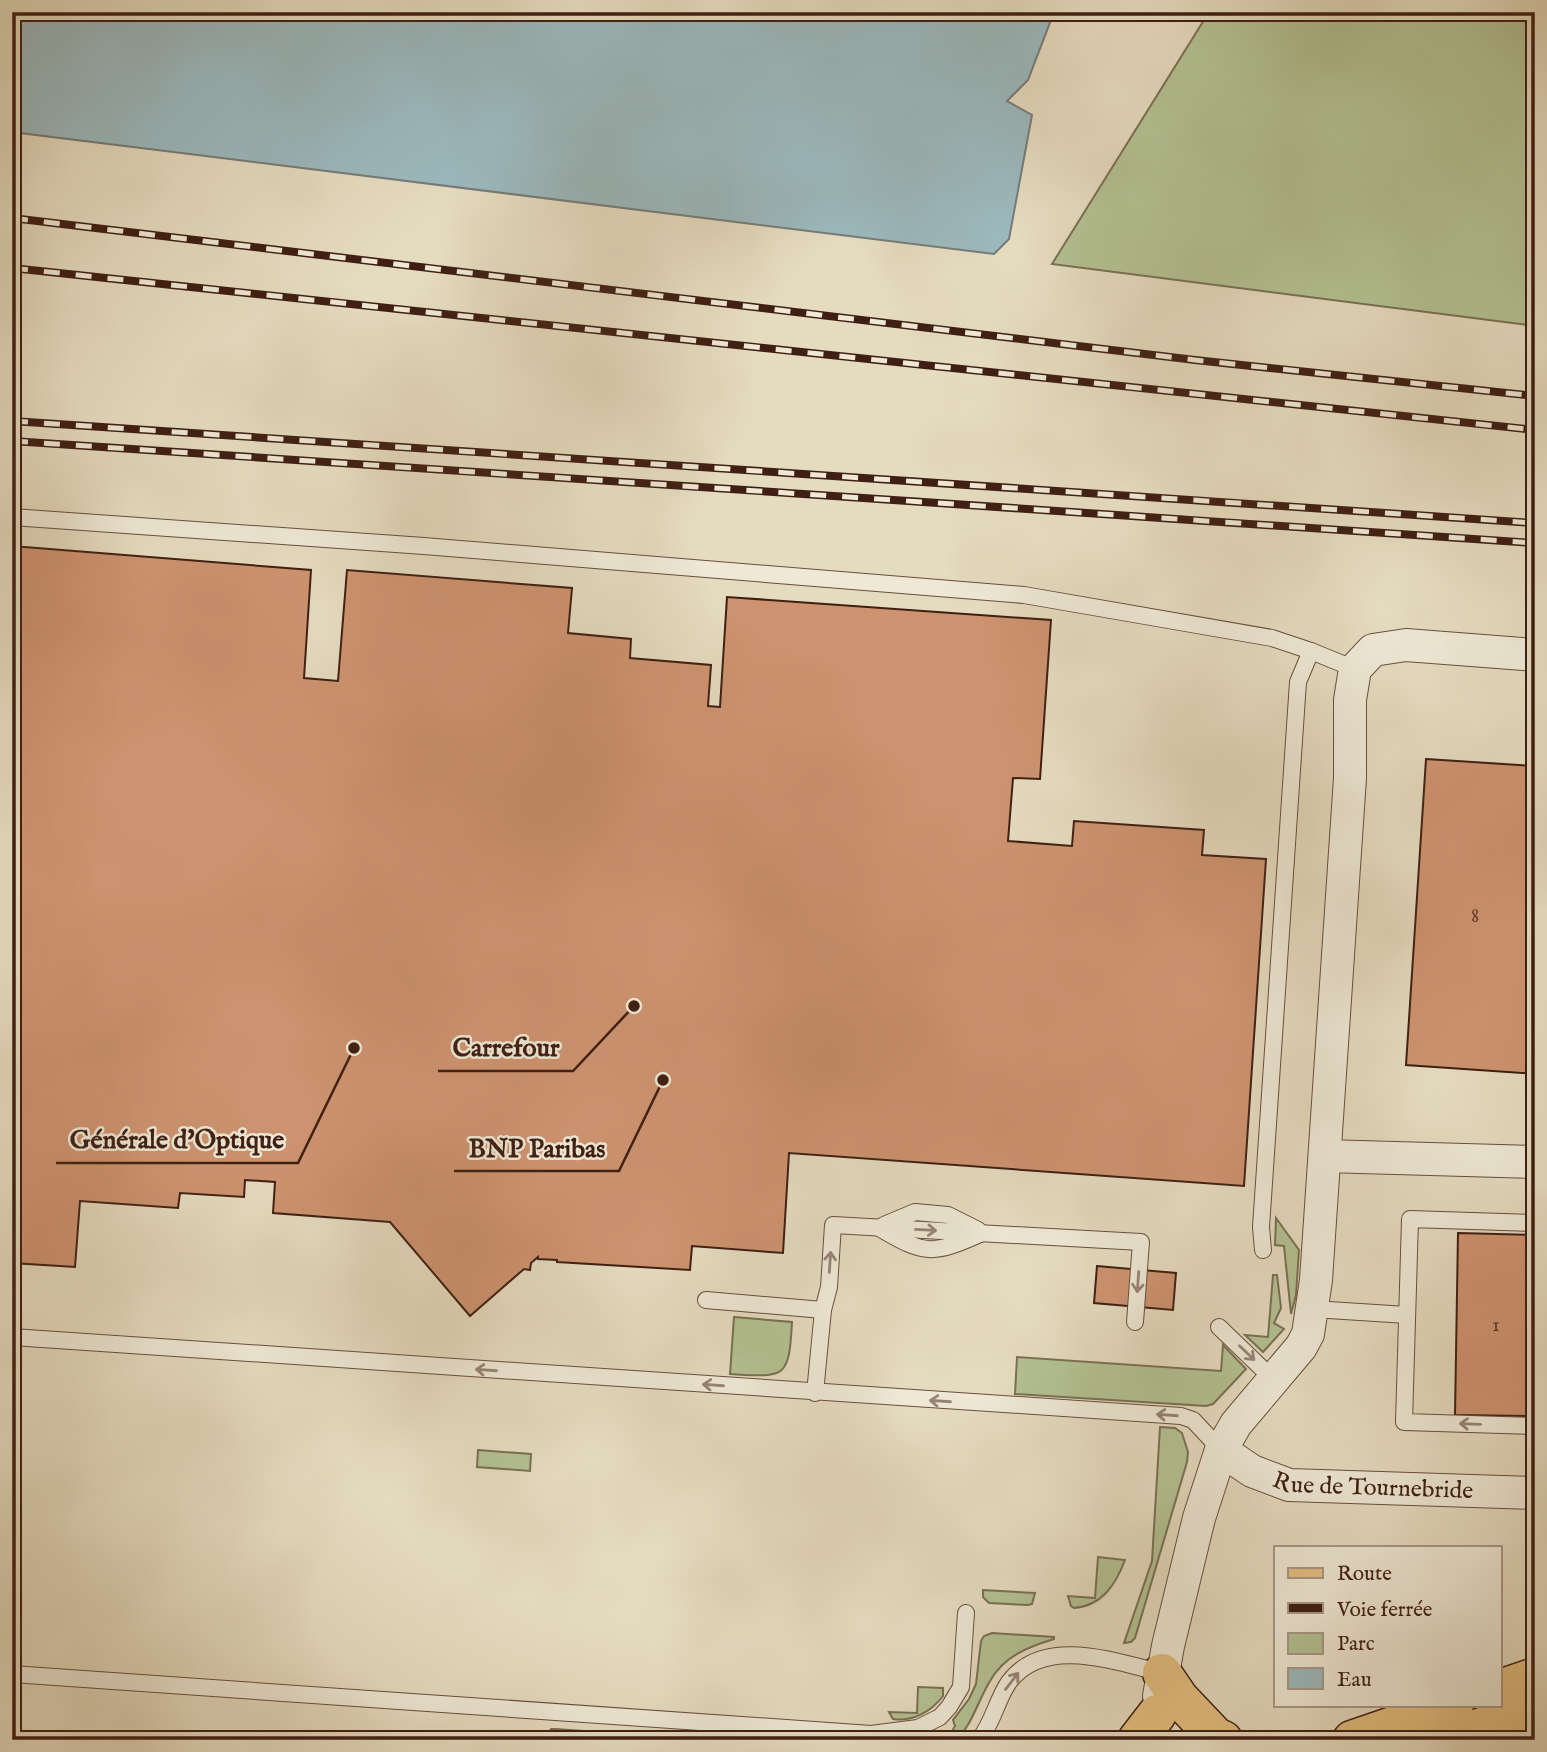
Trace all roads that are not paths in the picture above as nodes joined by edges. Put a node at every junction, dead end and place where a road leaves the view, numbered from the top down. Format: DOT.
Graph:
graph roads {
  1 [pos="12,517"];
  2 [pos="1311,652"];
  3 [pos="1535,654"];
  4 [pos="1355,669"];
  5 [pos="1325,1157"];
  6 [pos="1535,1162"];
  7 [pos="1535,1223"];
  8 [pos="1263,1250"];
  9 [pos="706,1300"];
  10 [pos="824,1304"];
  11 [pos="1314,1309"];
  12 [pos="1407,1315"];
  13 [pos="1135,1321"];
  14 [pos="1219,1327"];
  15 [pos="12,1337"];
  16 [pos="1274,1380"];
  17 [pos="815,1392"];
  18 [pos="1535,1426"];
  19 [pos="1222,1450"];
  20 [pos="1535,1493"];
  21 [pos="966,1613"];
  22 [pos="1162,1673"];
  23 [pos="12,1674"];
  24 [pos="1535,1677"];
  25 [pos="1502,1688"];
  26 [pos="1451,1706"];
  27 [pos="1535,1707"];
  28 [pos="1150,1731"];
  29 [pos="979,1740"];
  30 [pos="1223,1740"];
  31 [pos="1352,1740"];
  32 [pos="1447,1740"];
  1 -- 2 [label="lane"];
  2 -- 4 [label="lane"];
  2 -- 8 [label="lane"];
  3 -- 4 [label="street"];
  4 -- 5 [label="street"];
  5 -- 6 [label="street"];
  5 -- 11 [label="street"];
  7 -- 12 [label="lane"];
  9 -- 10 [label="lane"];
  10 -- 13 [label="lane, one-way"];
  10 -- 17 [label="lane"];
  11 -- 12 [label="lane"];
  11 -- 16 [label="street"];
  18 -- 12 [label="lane, one-way"];
  14 -- 16 [label="lane, one-way"];
  17 -- 15 [label="lane, one-way"];
  16 -- 19 [label="street"];
  19 -- 17 [label="lane, one-way"];
  19 -- 20 [label="street, Rue de Tournebride"];
  19 -- 22 [label="street"];
  21 -- 23 [label="lane"];
  22 -- 28 [label="street"];
  29 -- 22 [label="lane, one-way"];
  22 -- 30 [label="main road"];
  24 -- 25 [label="main road"];
  26 -- 31 [label="main road"];
  27 -- 32 [label="main road"];
}
